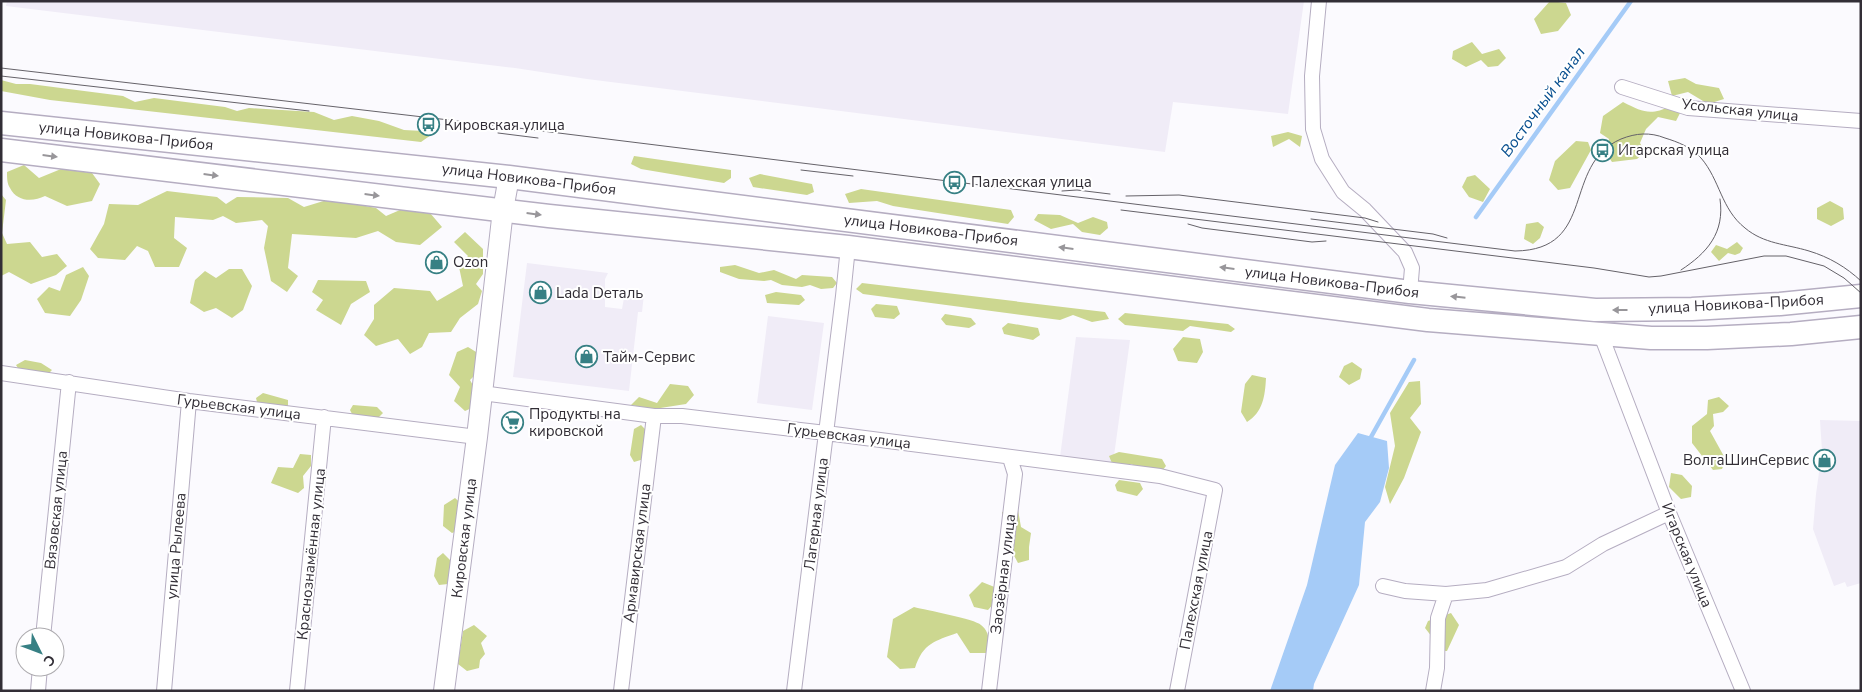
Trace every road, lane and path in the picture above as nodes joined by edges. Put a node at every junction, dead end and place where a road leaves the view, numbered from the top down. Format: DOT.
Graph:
graph roads {
  1 [pos="1319,1"];
  2 [pos="1622,87"];
  3 [pos="1861,121"];
  4 [pos="1,123"];
  5 [pos="1,150"];
  6 [pos="509,177"];
  7 [pos="503,210"];
  8 [pos="848,247"];
  9 [pos="1410,292"];
  10 [pos="1861,296"];
  11 [pos="1861,327"];
  12 [pos="1601,335"];
  13 [pos="1,373"];
  14 [pos="69,382"];
  15 [pos="482,393"];
  16 [pos="189,400"];
  17 [pos="654,416"];
  18 [pos="324,418"];
  19 [pos="826,433"];
  20 [pos="477,437"];
  21 [pos="1010,458"];
  22 [pos="1215,490"];
  23 [pos="1669,513"];
  24 [pos="1384,586"];
  25 [pos="1446,594"];
  26 [pos="44,627"];
  27 [pos="39,677"];
  28 [pos="38,691"];
  29 [pos="164,691"];
  30 [pos="298,691"];
  31 [pos="444,691"];
  32 [pos="621,691"];
  33 [pos="794,691"];
  34 [pos="989,691"];
  35 [pos="1177,691"];
  36 [pos="1433,691"];
  37 [pos="1743,691"];
  1 -- 9 [label="street"];
  2 -- 3 [label="street, Усольская улица"];
  4 -- 6 [label="main road, улица Новикова-Прибоя"];
  5 -- 7 [label="main road, улица Новикова-Прибоя, one-way"];
  6 -- 7 [label="street, Кировская улица"];
  9 -- 6 [label="main road, улица Новикова-Прибоя, one-way"];
  7 -- 8 [label="main road, улица Новикова-Прибоя, one-way"];
  7 -- 15 [label="street, Кировская улица"];
  8 -- 12 [label="main road, улица Новикова-Прибоя"];
  8 -- 19 [label="street, Лагерная улица"];
  10 -- 9 [label="main road, улица Новикова-Прибоя, one-way"];
  11 -- 12 [label="main road, улица Новикова-Прибоя"];
  12 -- 23 [label="street, Игарская улица"];
  13 -- 14 [label="street, Гурьевская улица"];
  14 -- 16 [label="street, Гурьевская улица"];
  14 -- 26 [label="street, Вязовская улица"];
  15 -- 17 [label="street, Гурьевская улица"];
  15 -- 20 [label="street, Кировская улица"];
  16 -- 18 [label="street, Гурьевская улица"];
  16 -- 29 [label="street, улица Рылеева"];
  17 -- 19 [label="street, Гурьевская улица"];
  17 -- 32 [label="street, Армавирская улица"];
  18 -- 20 [label="street, Гурьевская улица"];
  18 -- 30 [label="street, Краснознамённая улица"];
  19 -- 21 [label="street, Гурьевская улица"];
  19 -- 33 [label="street, Лагерная улица"];
  20 -- 31 [label="street, Кировская улица"];
  21 -- 22 [label="street, Гурьевская улица"];
  21 -- 34 [label="street, Заозёрная улица"];
  22 -- 35 [label="street, Палехская улица"];
  23 -- 25 [label="street"];
  23 -- 37 [label="street, Игарская улица"];
  24 -- 25 [label="street"];
  25 -- 36 [label="street"];
  27 -- 28 [label="street"];
}
